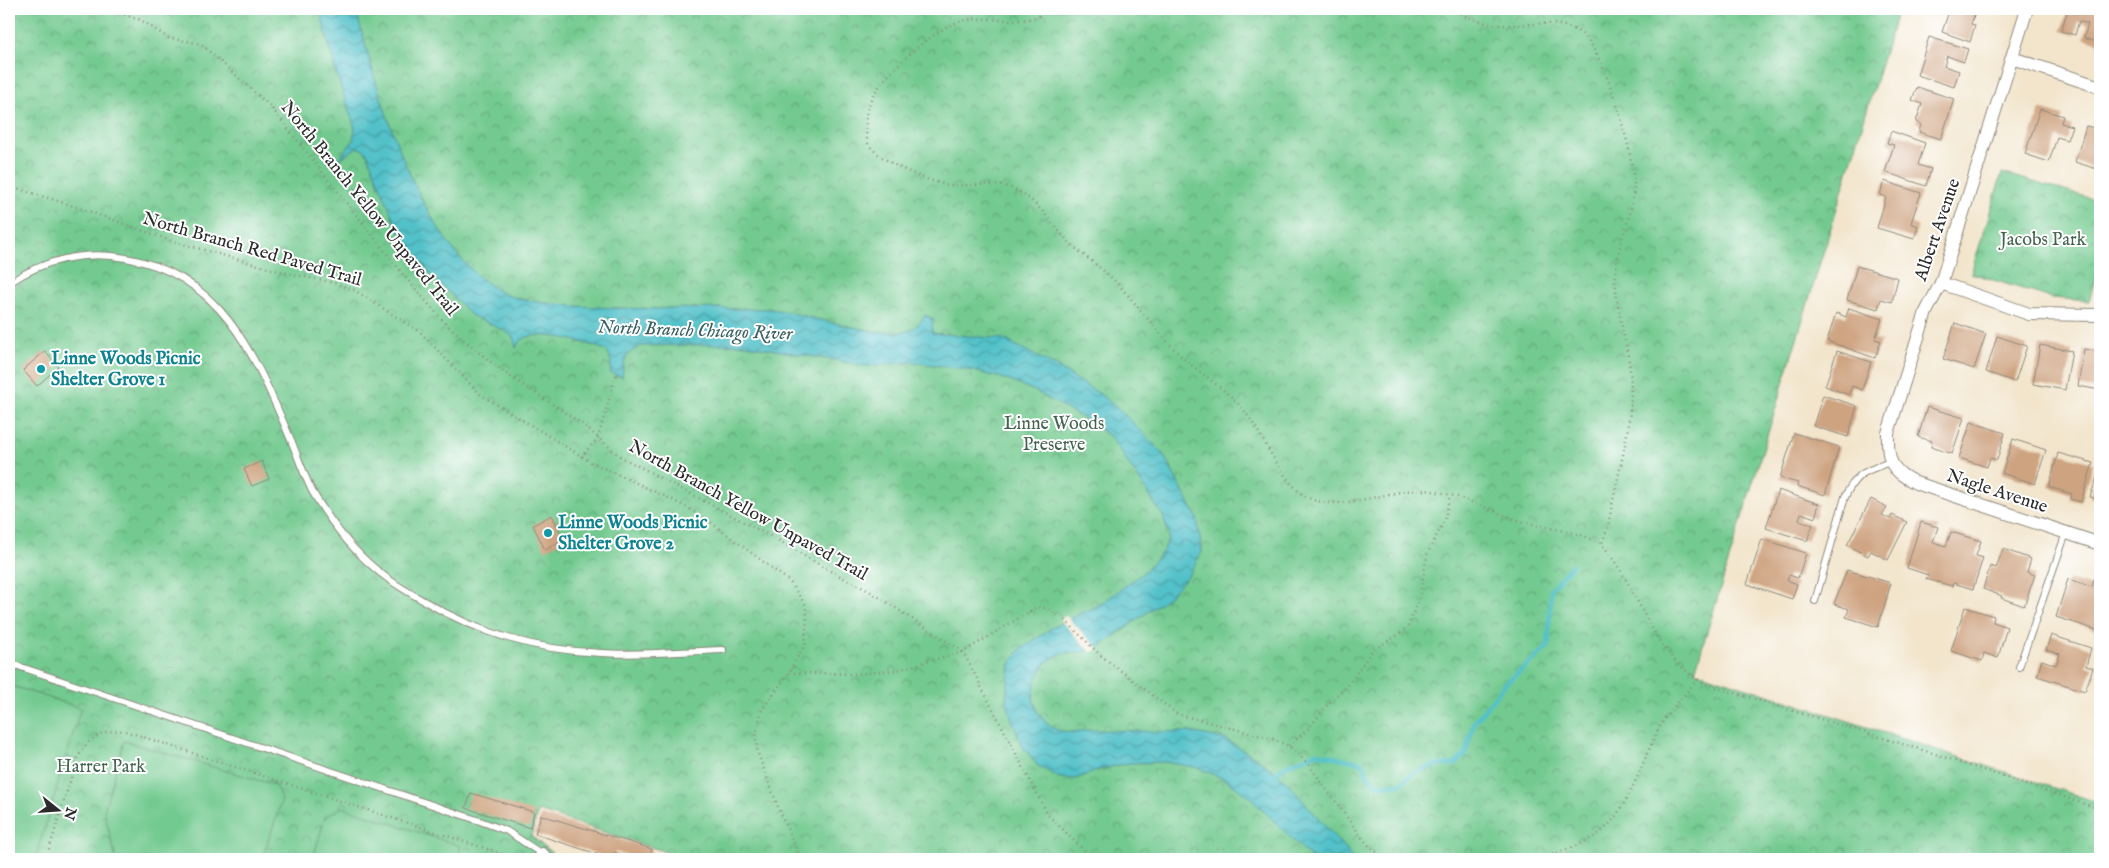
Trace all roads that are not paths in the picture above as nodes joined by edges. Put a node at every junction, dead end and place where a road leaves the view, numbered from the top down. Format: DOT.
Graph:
graph roads {
  1 [pos="2027,9"];
  2 [pos="2012,58"];
  3 [pos="2100,87"];
  4 [pos="9,283"];
  5 [pos="1941,283"];
  6 [pos="2100,315"];
  7 [pos="1890,462"];
  8 [pos="2066,533"];
  9 [pos="2100,544"];
  10 [pos="1814,601"];
  11 [pos="724,650"];
  12 [pos="9,663"];
  13 [pos="2019,666"];
  14 [pos="544,857"];
  1 -- 2 [label="street, Albert Avenue"];
  2 -- 3 [label="street"];
  2 -- 5 [label="street, Albert Avenue"];
  4 -- 11 [label="lane"];
  5 -- 6 [label="street"];
  5 -- 7 [label="street, Albert Avenue"];
  7 -- 8 [label="street, Nagle Avenue"];
  7 -- 10 [label="lane"];
  8 -- 9 [label="street, Nagle Avenue"];
  8 -- 13 [label="lane"];
  12 -- 14 [label="lane"];
}
